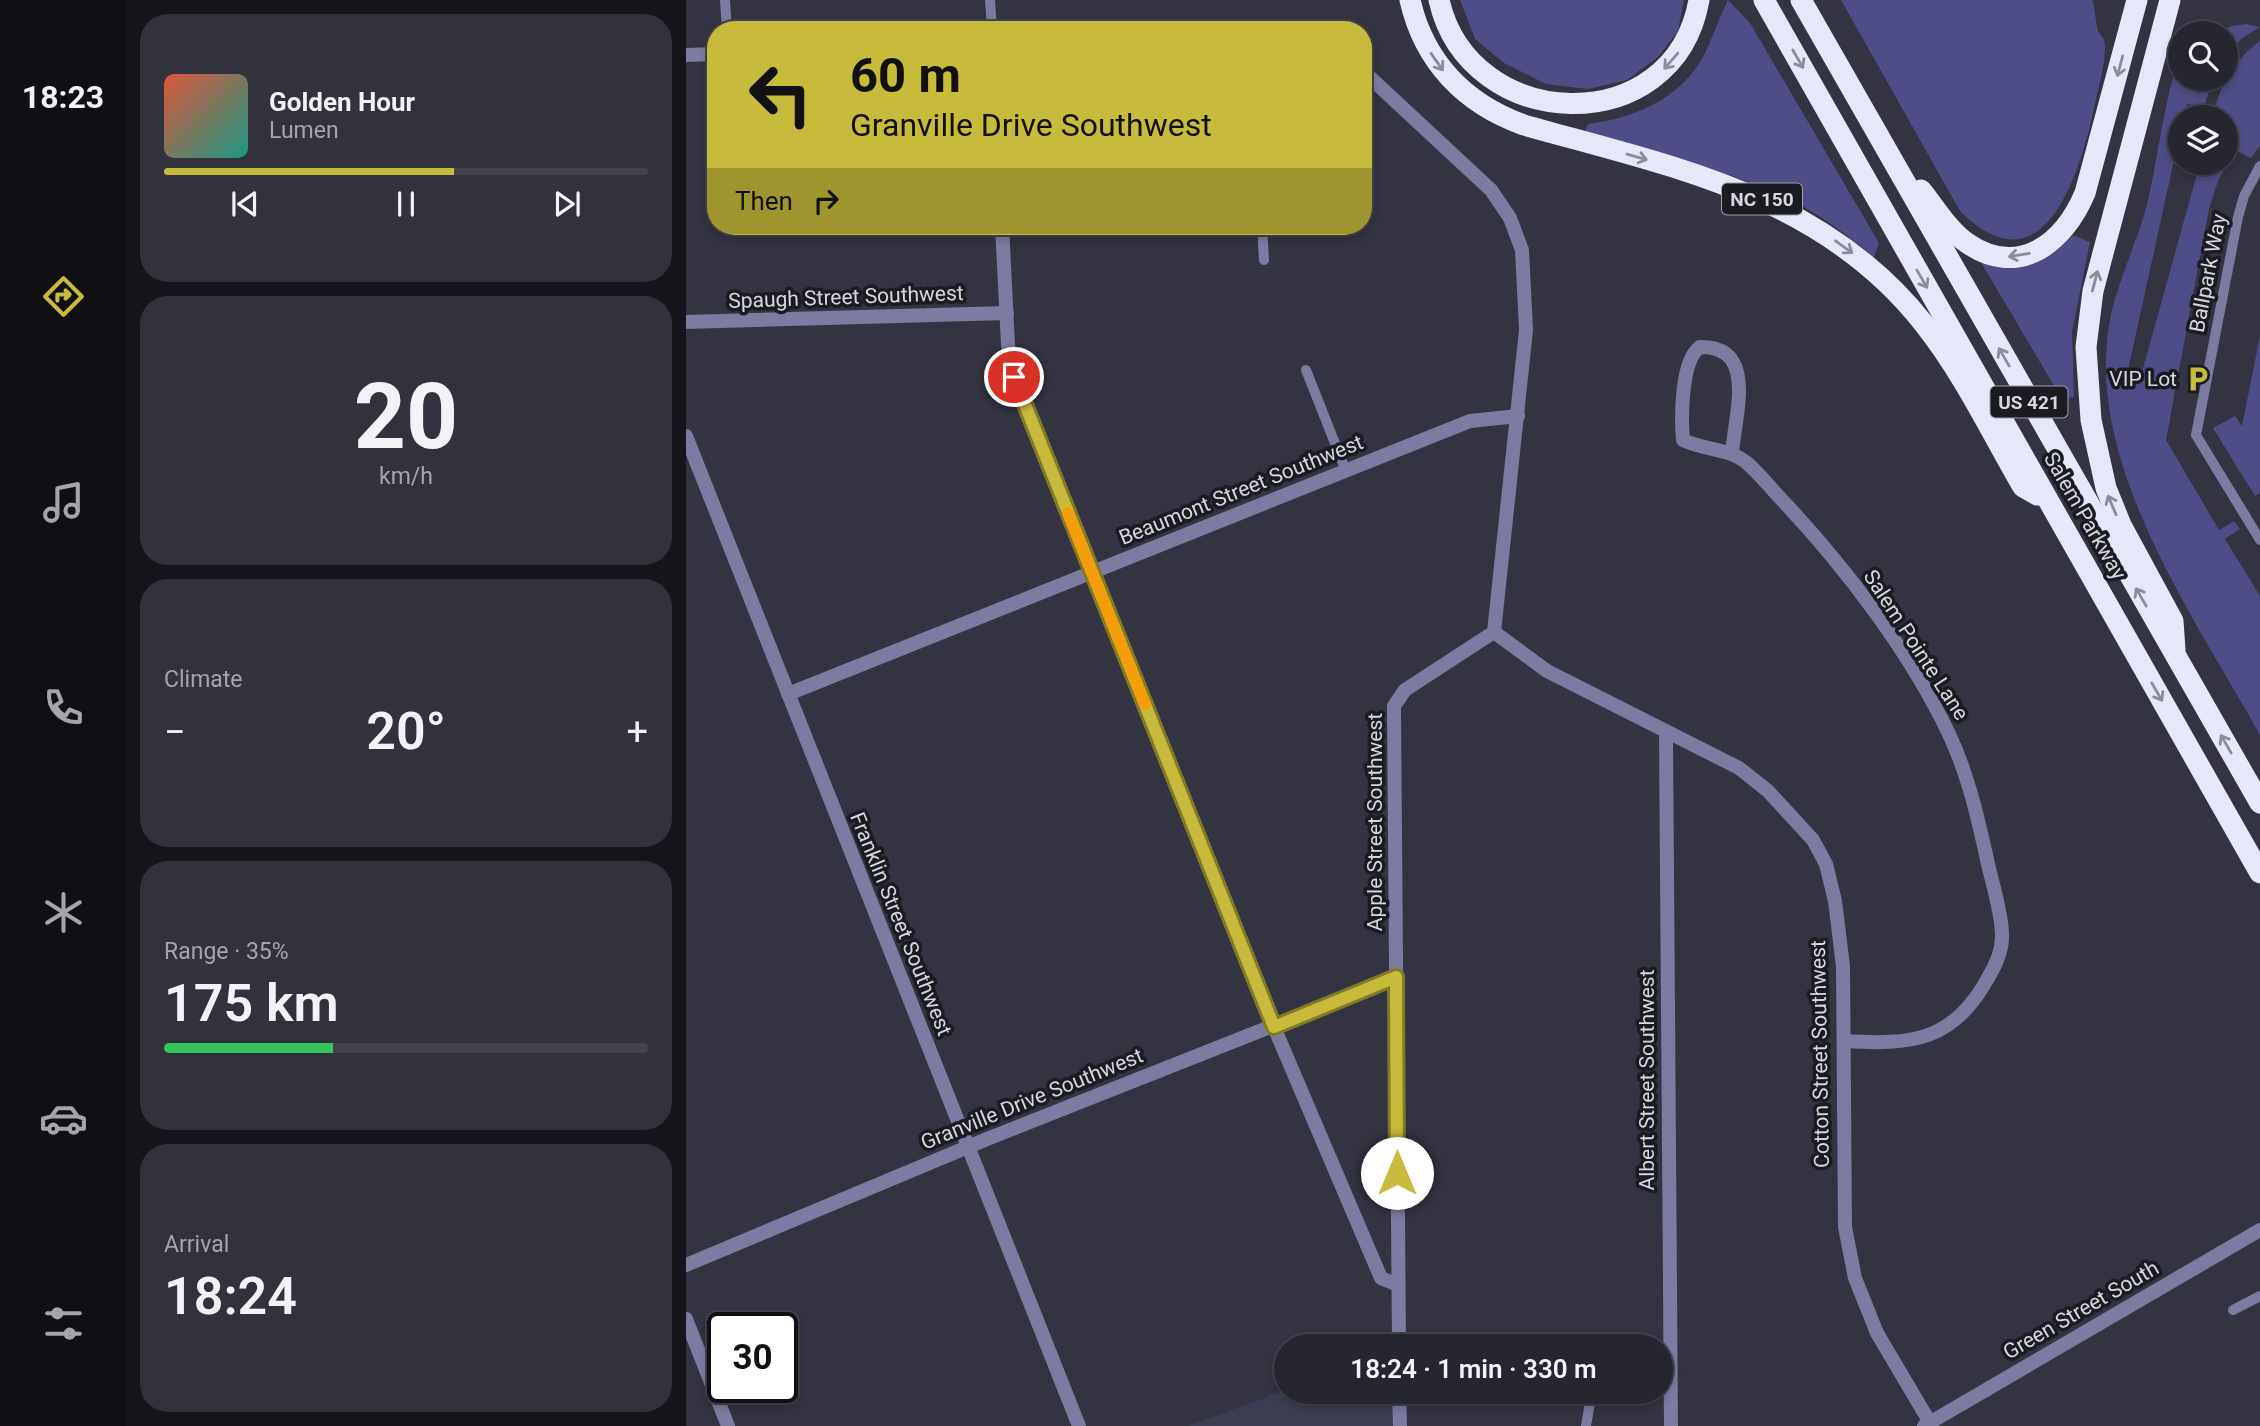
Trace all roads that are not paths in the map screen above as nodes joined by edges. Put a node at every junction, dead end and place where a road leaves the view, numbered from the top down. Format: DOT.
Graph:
graph roads {
  1 [pos="725,0"];
  2 [pos="990,0"];
  3 [pos="1410,0"];
  4 [pos="1438,0"];
  5 [pos="1699,0"];
  6 [pos="1764,0"];
  7 [pos="1801,0"];
  8 [pos="2137,0"];
  9 [pos="2170,0"];
  10 [pos="726,21"];
  11 [pos="991,21"];
  12 [pos="707,54"];
  13 [pos="686,55"];
  14 [pos="1372,79"];
  15 [pos="1885,147"];
  16 [pos="2260,166"];
  17 [pos="1003,235"];
  18 [pos="1263,235"];
  19 [pos="1264,260"];
  20 [pos="1007,313"];
  21 [pos="686,322"];
  22 [pos="1306,369"];
  23 [pos="1518,416"];
  24 [pos="686,436"];
  25 [pos="1732,453"];
  26 [pos="1346,471"];
  27 [pos="2049,502"];
  28 [pos="2260,540"];
  29 [pos="1092,572"];
  30 [pos="1494,632"];
  31 [pos="2175,656"];
  32 [pos="788,694"];
  33 [pos="1666,734"];
  34 [pos="2260,803"];
  35 [pos="2260,873"];
  36 [pos="1396,977"];
  37 [pos="1274,1027"];
  38 [pos="1845,1041"];
  39 [pos="967,1147"];
  40 [pos="2260,1230"];
  41 [pos="686,1265"];
  42 [pos="1398,1284"];
  43 [pos="2260,1296"];
  44 [pos="2233,1310"];
  45 [pos="686,1319"];
  46 [pos="1399,1334"];
  47 [pos="1666,1334"];
  48 [pos="1399,1404"];
  49 [pos="1589,1404"];
  50 [pos="1669,1404"];
  51 [pos="724,1425"];
  52 [pos="1929,1425"];
  53 [pos="1079,1426"];
  54 [pos="1400,1426"];
  55 [pos="1586,1426"];
  56 [pos="1671,1426"];
  1 -- 10 [label="lane"];
  2 -- 11 [label="lane"];
  3 -- 27 [label="highway, NC 150, one-way"];
  5 -- 4 [label="highway, one-way"];
  6 -- 27 [label="highway, Salem Parkway / US 421, one-way"];
  7 -- 15 [label="highway, Salem Parkway / US 421"];
  8 -- 15 [label="highway, one-way"];
  31 -- 9 [label="highway, one-way"];
  12 -- 13 [label="street"];
  14 -- 23 [label="street"];
  31 -- 15 [label="highway, Salem Parkway / US 421, one-way"];
  16 -- 28 [label="lane, Ballpark Way"];
  17 -- 20 [label="street"];
  18 -- 19 [label="lane"];
  20 -- 21 [label="street, Spaugh Street Southwest"];
  20 -- 29 [label="street"];
  22 -- 26 [label="lane"];
  23 -- 26 [label="street, Beaumont Street Southwest"];
  23 -- 30 [label="street"];
  24 -- 32 [label="street, Franklin Street Southwest"];
  25 -- 25 [label="street, Salem Pointe Lane"];
  25 -- 38 [label="street, Salem Pointe Lane"];
  26 -- 29 [label="street, Beaumont Street Southwest"];
  27 -- 35 [label="highway, Salem Parkway / US 421, one-way"];
  29 -- 32 [label="street, Beaumont Street Southwest"];
  29 -- 37 [label="street"];
  30 -- 33 [label="street, Cotton Street Southwest"];
  30 -- 36 [label="street, Apple Street Southwest"];
  34 -- 31 [label="highway, Salem Parkway / US 421, one-way"];
  32 -- 39 [label="street, Franklin Street Southwest"];
  33 -- 38 [label="street, Cotton Street Southwest"];
  33 -- 47 [label="street, Albert Street Southwest"];
  36 -- 37 [label="street, Granville Drive Southwest"];
  36 -- 42 [label="street, Apple Street Southwest"];
  37 -- 39 [label="street, Granville Drive Southwest"];
  37 -- 42 [label="street"];
  38 -- 52 [label="street, Cotton Street Southwest"];
  39 -- 41 [label="street, Granville Drive Southwest"];
  39 -- 53 [label="street, Franklin Street Southwest"];
  40 -- 52 [label="street, Green Street South"];
  42 -- 46 [label="street, Apple Street Southwest"];
  43 -- 44 [label="lane"];
  45 -- 51 [label="street"];
  48 -- 54 [label="street"];
  49 -- 55 [label="lane"];
  50 -- 56 [label="street, Albert Street Southwest"];
}
